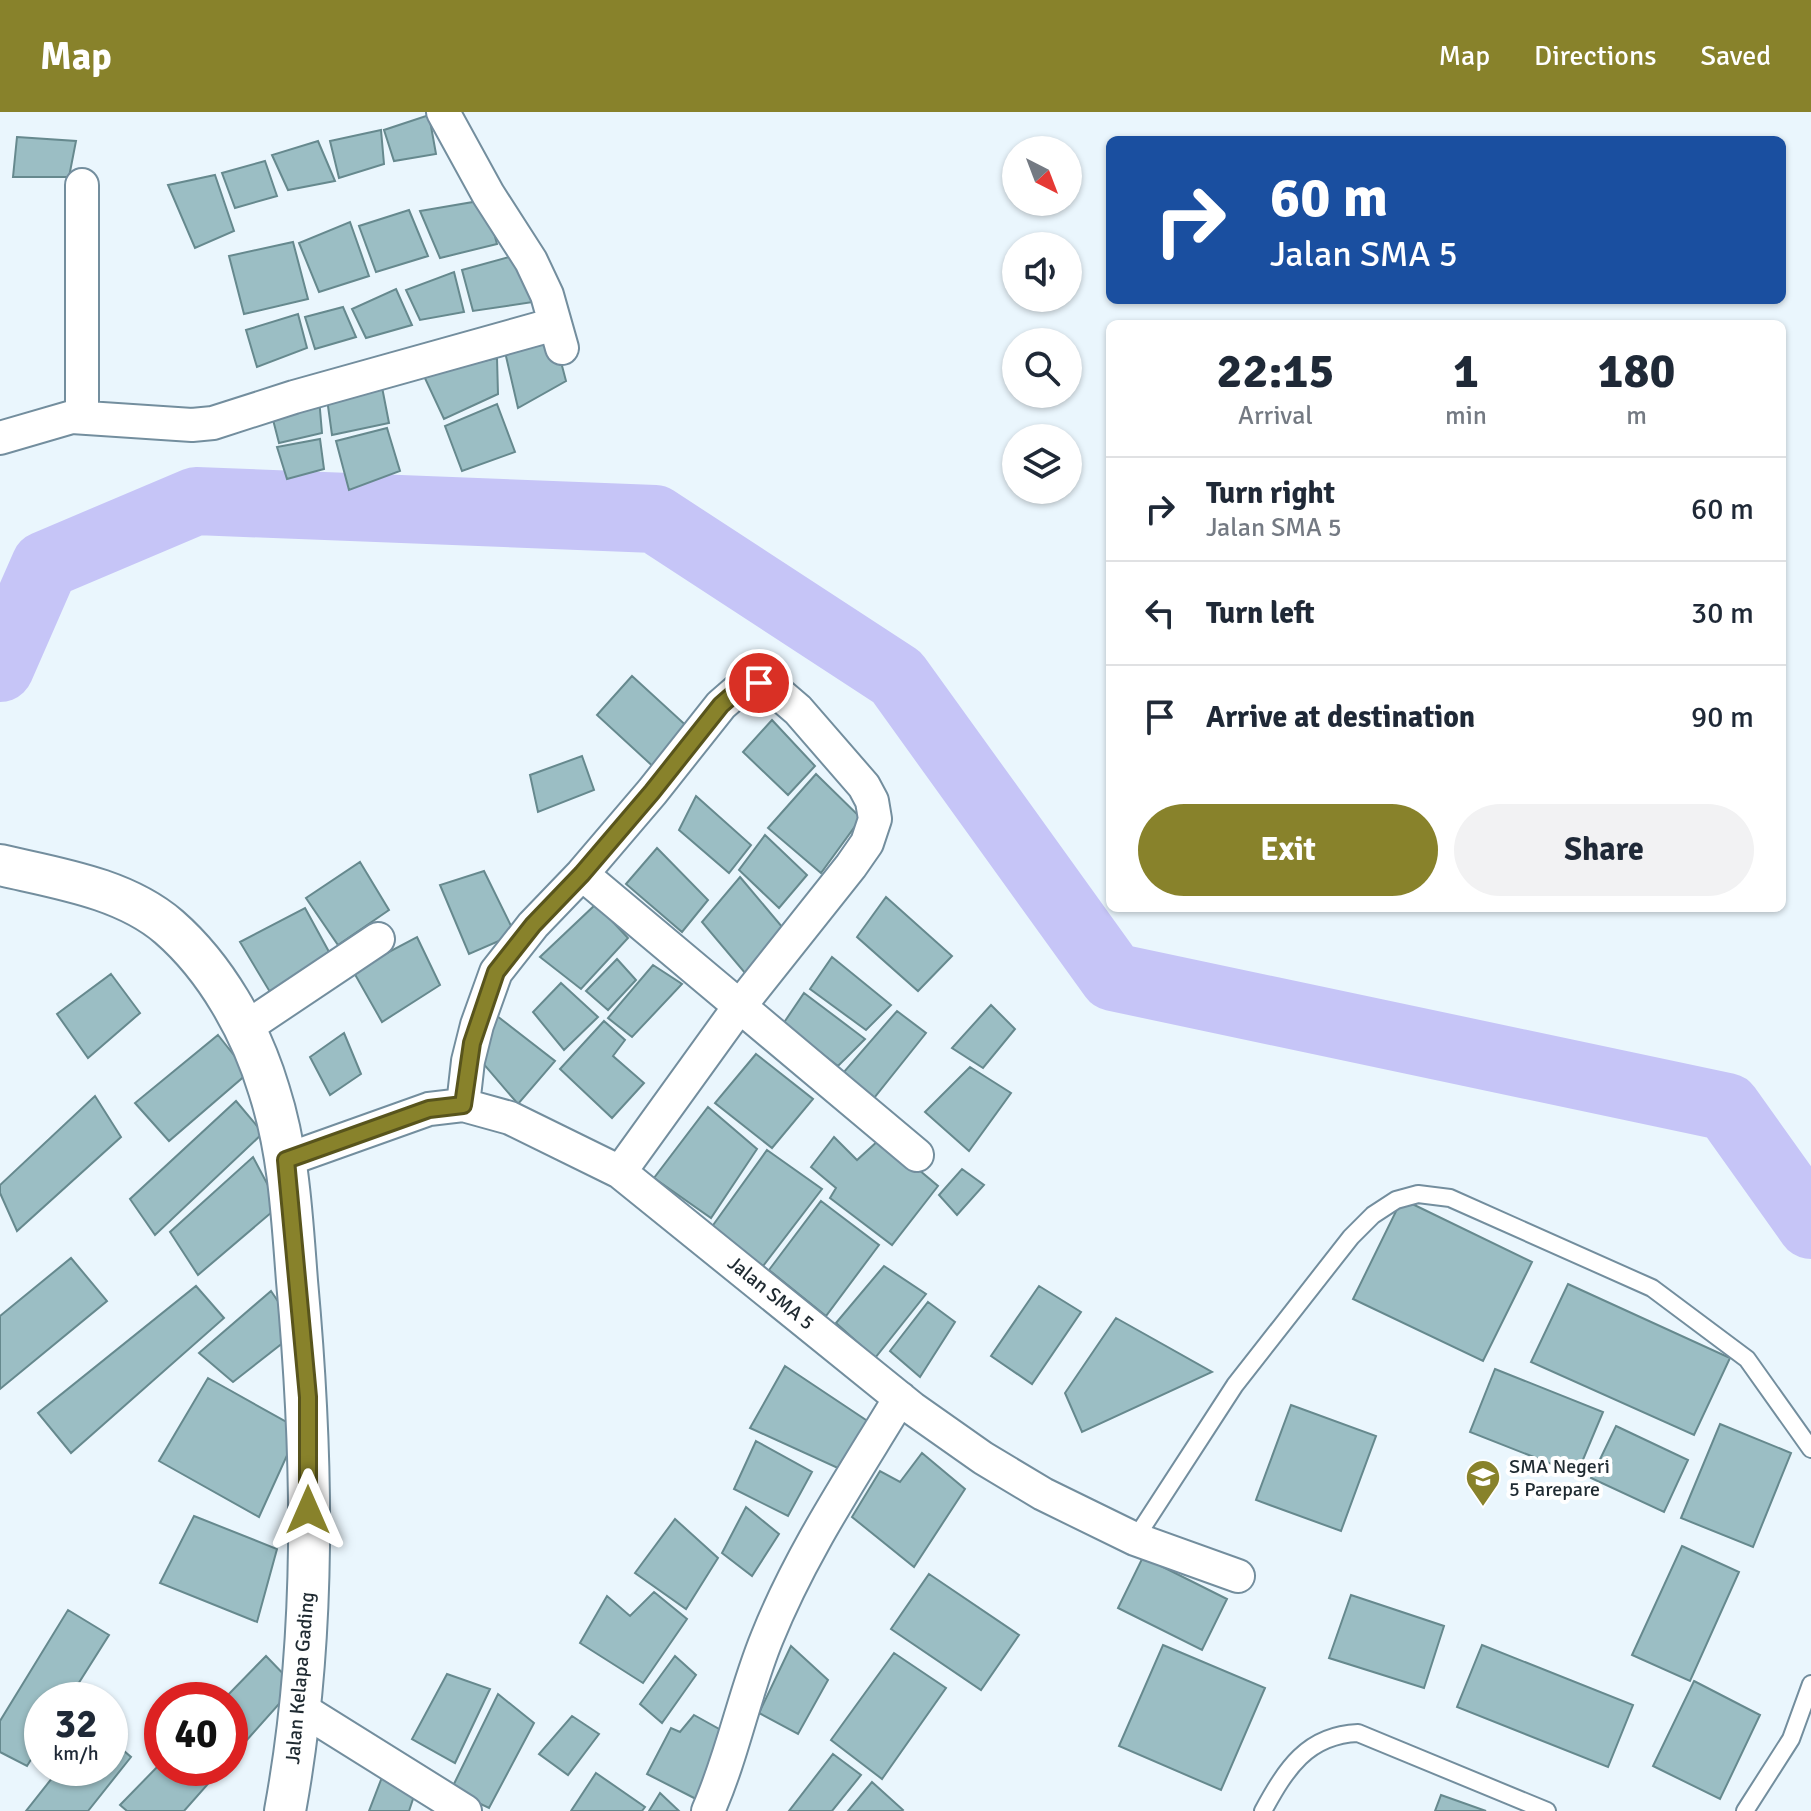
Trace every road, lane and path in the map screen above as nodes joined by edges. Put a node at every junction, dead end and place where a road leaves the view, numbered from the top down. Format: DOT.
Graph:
graph roads {
  1 [pos="443,112"];
  2 [pos="82,185"];
  3 [pos="82,416"];
  4 [pos="0,438"];
  5 [pos="8,867"];
  6 [pos="582,874"];
  7 [pos="378,939"];
  8 [pos="739,1007"];
  9 [pos="245,1028"];
  10 [pos="463,1105"];
  11 [pos="917,1155"];
  12 [pos="286,1160"];
  13 [pos="620,1172"];
  14 [pos="900,1398"];
  15 [pos="1811,1449"];
  16 [pos="1135,1539"];
  17 [pos="1238,1576"];
  18 [pos="1811,1684"];
  19 [pos="300,1708"];
  20 [pos="285,1811"];
  21 [pos="465,1811"];
  22 [pos="708,1811"];
  23 [pos="1263,1811"];
  24 [pos="1547,1811"];
  25 [pos="1745,1811"];
  1 -- 3 [label="street"];
  2 -- 3 [label="street"];
  3 -- 4 [label="street"];
  5 -- 9 [label="street, Jalan Kelapa Gading"];
  6 -- 8 [label="street"];
  6 -- 8 [label="street"];
  6 -- 10 [label="street"];
  7 -- 9 [label="street"];
  8 -- 11 [label="street"];
  8 -- 13 [label="street"];
  9 -- 12 [label="street, Jalan Kelapa Gading"];
  10 -- 12 [label="street, Jalan SMA 5"];
  10 -- 13 [label="street, Jalan SMA 5"];
  12 -- 19 [label="street, Jalan Kelapa Gading"];
  13 -- 14 [label="street, Jalan SMA 5"];
  14 -- 16 [label="street, Jalan SMA 5"];
  14 -- 22 [label="street"];
  15 -- 16 [label="lane"];
  16 -- 17 [label="street, Jalan SMA 5"];
  18 -- 25 [label="lane"];
  19 -- 20 [label="street, Jalan Kelapa Gading"];
  19 -- 21 [label="street"];
  23 -- 24 [label="lane"];
}
